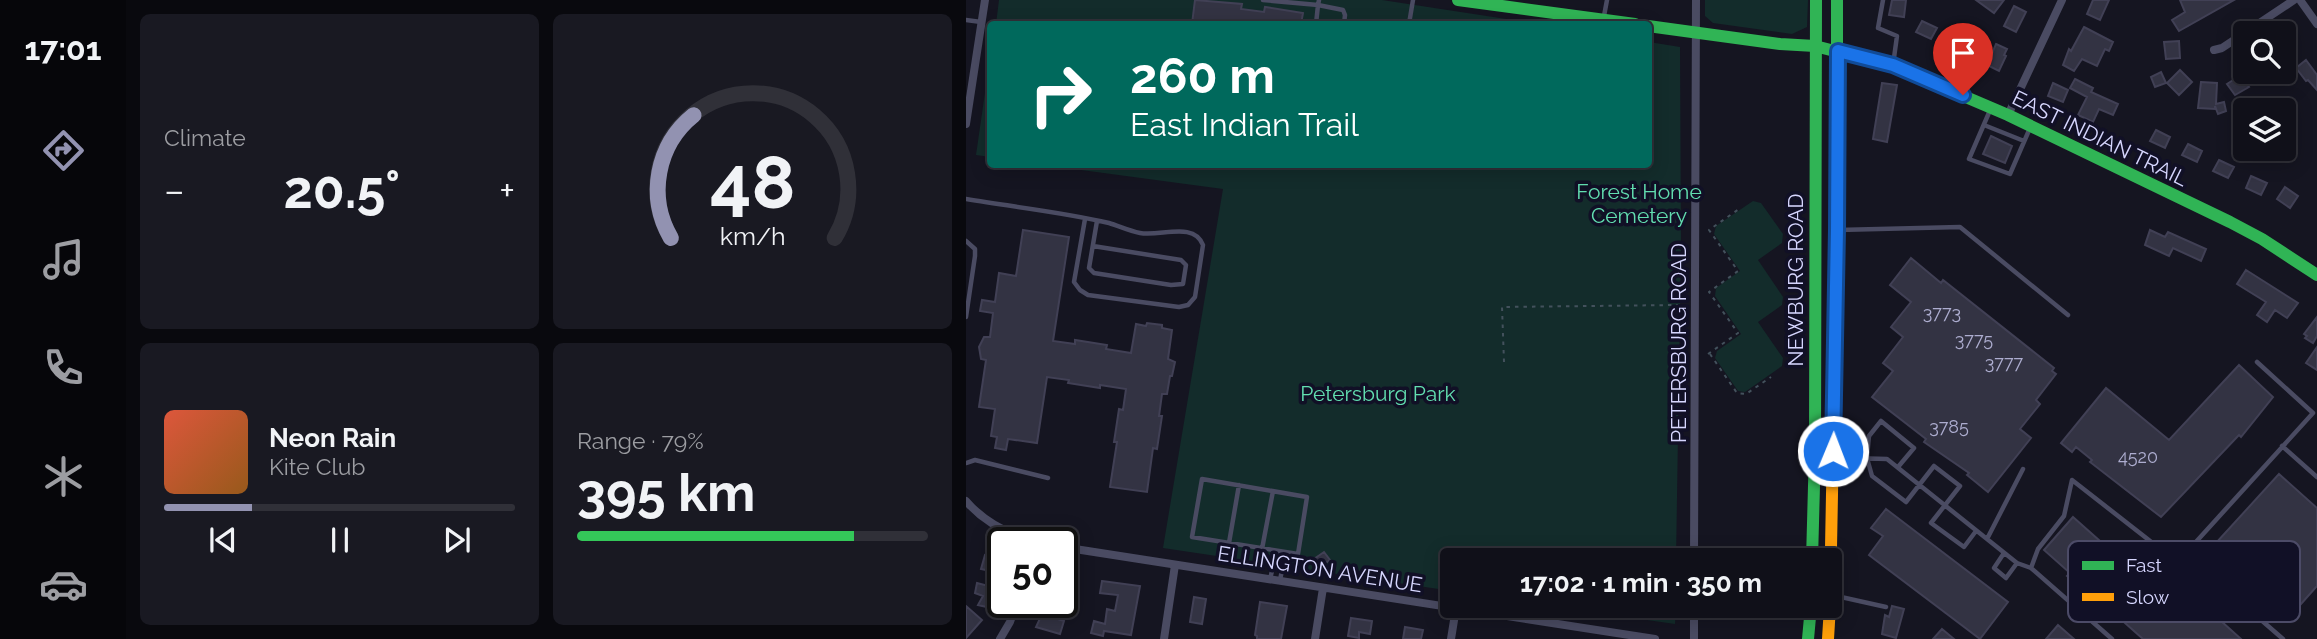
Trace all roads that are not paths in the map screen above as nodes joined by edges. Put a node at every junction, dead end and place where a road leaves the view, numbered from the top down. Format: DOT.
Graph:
graph roads {
  1 [pos="985,0"];
  2 [pos="1263,0"];
  3 [pos="1413,0"];
  4 [pos="1458,0"];
  5 [pos="1607,0"];
  6 [pos="1696,0"];
  7 [pos="1816,0"];
  8 [pos="1837,0"];
  9 [pos="1883,0"];
  10 [pos="2062,0"];
  11 [pos="2294,0"];
  12 [pos="2300,0"];
  13 [pos="1318,3"];
  14 [pos="966,20"];
  15 [pos="1604,20"];
  16 [pos="1316,21"];
  17 [pos="1344,21"];
  18 [pos="1410,21"];
  19 [pos="1612,21"];
  20 [pos="982,22"];
  21 [pos="2317,24"];
  22 [pos="1652,27"];
  23 [pos="1696,33"];
  24 [pos="1815,47"];
  25 [pos="2214,50"];
  26 [pos="1838,51"];
  27 [pos="1893,65"];
  28 [pos="1991,107"];
  29 [pos="2008,115"];
  30 [pos="966,124"];
  31 [pos="1984,125"];
  32 [pos="2031,127"];
  33 [pos="2024,142"];
  34 [pos="966,199"];
  35 [pos="1085,219"];
  36 [pos="1097,221"];
  37 [pos="1837,230"];
  38 [pos="966,241"];
  39 [pos="1093,246"];
  40 [pos="2317,275"];
  41 [pos="2068,315"];
  42 [pos="966,317"];
  43 [pos="2257,362"];
  44 [pos="2315,413"];
  45 [pos="2282,446"];
  46 [pos="1814,457"];
  47 [pos="1833,457"];
  48 [pos="1867,458"];
  49 [pos="966,463"];
  50 [pos="1898,467"];
  51 [pos="2023,469"];
  52 [pos="2317,477"];
  53 [pos="1048,478"];
  54 [pos="1239,485"];
  55 [pos="1919,485"];
  56 [pos="1273,491"];
  57 [pos="966,501"];
  58 [pos="1945,505"];
  59 [pos="998,527"];
  60 [pos="1976,531"];
  61 [pos="1987,539"];
  62 [pos="2150,541"];
  63 [pos="2197,541"];
  64 [pos="1229,543"];
  65 [pos="1694,548"];
  66 [pos="1812,548"];
  67 [pos="1832,548"];
  68 [pos="1262,549"];
  69 [pos="1078,550"];
  70 [pos="1281,552"];
  71 [pos="2004,553"];
  72 [pos="2017,563"];
  73 [pos="1175,565"];
  74 [pos="2031,568"];
  75 [pos="1270,579"];
  76 [pos="1280,581"];
  77 [pos="1323,588"];
  78 [pos="1842,597"];
  79 [pos="2068,600"];
  80 [pos="1440,606"];
  81 [pos="1886,607"];
  82 [pos="1011,618"];
  83 [pos="1454,618"];
  84 [pos="1520,618"];
  85 [pos="1694,618"];
  86 [pos="1810,618"];
  87 [pos="1829,618"];
  88 [pos="2093,622"];
  89 [pos="2263,622"];
  90 [pos="1000,639"];
  91 [pos="1164,639"];
  92 [pos="1315,639"];
  93 [pos="1451,639"];
  94 [pos="1655,639"];
  95 [pos="1694,639"];
  96 [pos="1808,639"];
  97 [pos="1828,639"];
  98 [pos="2112,639"];
  99 [pos="2283,639"];
  1 -- 20 [label="street"];
  2 -- 13 [label="lane"];
  3 -- 18 [label="lane"];
  4 -- 15 [label="main road"];
  5 -- 15 [label="lane"];
  6 -- 23 [label="street, PETERSBURG ROAD"];
  7 -- 24 [label="main road, NEWBURG ROAD"];
  8 -- 26 [label="main road, NEWBURG ROAD"];
  9 -- 27 [label="lane"];
  10 -- 29 [label="street"];
  11 -- 25 [label="street"];
  12 -- 21 [label="street"];
  13 -- 16 [label="lane"];
  13 -- 17 [label="lane"];
  14 -- 20 [label="lane"];
  15 -- 19 [label="main road"];
  20 -- 30 [label="street"];
  22 -- 23 [label="main road, EAST INDIAN TRAIL"];
  23 -- 24 [label="main road, EAST INDIAN TRAIL"];
  23 -- 65 [label="street, PETERSBURG ROAD"];
  24 -- 26 [label="main road, EAST INDIAN TRAIL"];
  24 -- 46 [label="main road, NEWBURG ROAD"];
  26 -- 27 [label="main road, EAST INDIAN TRAIL"];
  26 -- 37 [label="main road, NEWBURG ROAD"];
  27 -- 28 [label="main road, EAST INDIAN TRAIL"];
  28 -- 29 [label="main road, EAST INDIAN TRAIL"];
  28 -- 31 [label="lane"];
  29 -- 32 [label="main road, EAST INDIAN TRAIL"];
  31 -- 33 [label="lane"];
  31 -- 33 [label="lane"];
  32 -- 33 [label="lane"];
  32 -- 40 [label="main road, EAST INDIAN TRAIL"];
  34 -- 35 [label="lane"];
  35 -- 36 [label="lane"];
  35 -- 36 [label="lane"];
  36 -- 39 [label="lane"];
  37 -- 41 [label="lane"];
  37 -- 47 [label="main road, NEWBURG ROAD"];
  38 -- 42 [label="lane"];
  39 -- 39 [label="lane"];
  43 -- 44 [label="lane"];
  44 -- 45 [label="lane"];
  45 -- 52 [label="lane"];
  45 -- 63 [label="lane"];
  46 -- 47 [label="lane"];
  46 -- 66 [label="main road, NEWBURG ROAD"];
  47 -- 48 [label="lane"];
  47 -- 67 [label="main road, NEWBURG ROAD"];
  48 -- 50 [label="lane"];
  48 -- 50 [label="lane"];
  48 -- 55 [label="lane"];
  49 -- 53 [label="lane"];
  50 -- 55 [label="lane"];
  51 -- 61 [label="lane"];
  54 -- 56 [label="lane"];
  54 -- 64 [label="lane"];
  54 -- 64 [label="lane"];
  55 -- 58 [label="lane"];
  55 -- 58 [label="lane"];
  56 -- 68 [label="lane"];
  56 -- 70 [label="lane"];
  57 -- 59 [label="street"];
  58 -- 60 [label="lane"];
  58 -- 60 [label="lane"];
  60 -- 61 [label="lane"];
  61 -- 71 [label="lane"];
  62 -- 74 [label="lane"];
  64 -- 68 [label="lane"];
  68 -- 70 [label="lane"];
  69 -- 73 [label="street, ELLINGTON AVENUE"];
  70 -- 75 [label="lane"];
  70 -- 76 [label="lane"];
  71 -- 72 [label="lane"];
  71 -- 72 [label="lane"];
  72 -- 74 [label="lane"];
  73 -- 75 [label="street, ELLINGTON AVENUE"];
  73 -- 91 [label="street"];
  74 -- 79 [label="lane"];
  75 -- 76 [label="street, ELLINGTON AVENUE"];
  76 -- 77 [label="street, ELLINGTON AVENUE"];
  77 -- 80 [label="street, ELLINGTON AVENUE"];
  77 -- 92 [label="street"];
  78 -- 81 [label="lane"];
  82 -- 90 [label="street"];
  83 -- 93 [label="street"];
  84 -- 94 [label="street, ELLINGTON AVENUE"];
  85 -- 95 [label="street"];
  86 -- 96 [label="main road"];
  87 -- 97 [label="main road, NEWBURG ROAD"];
  88 -- 98 [label="lane"];
  89 -- 99 [label="lane"];
}
